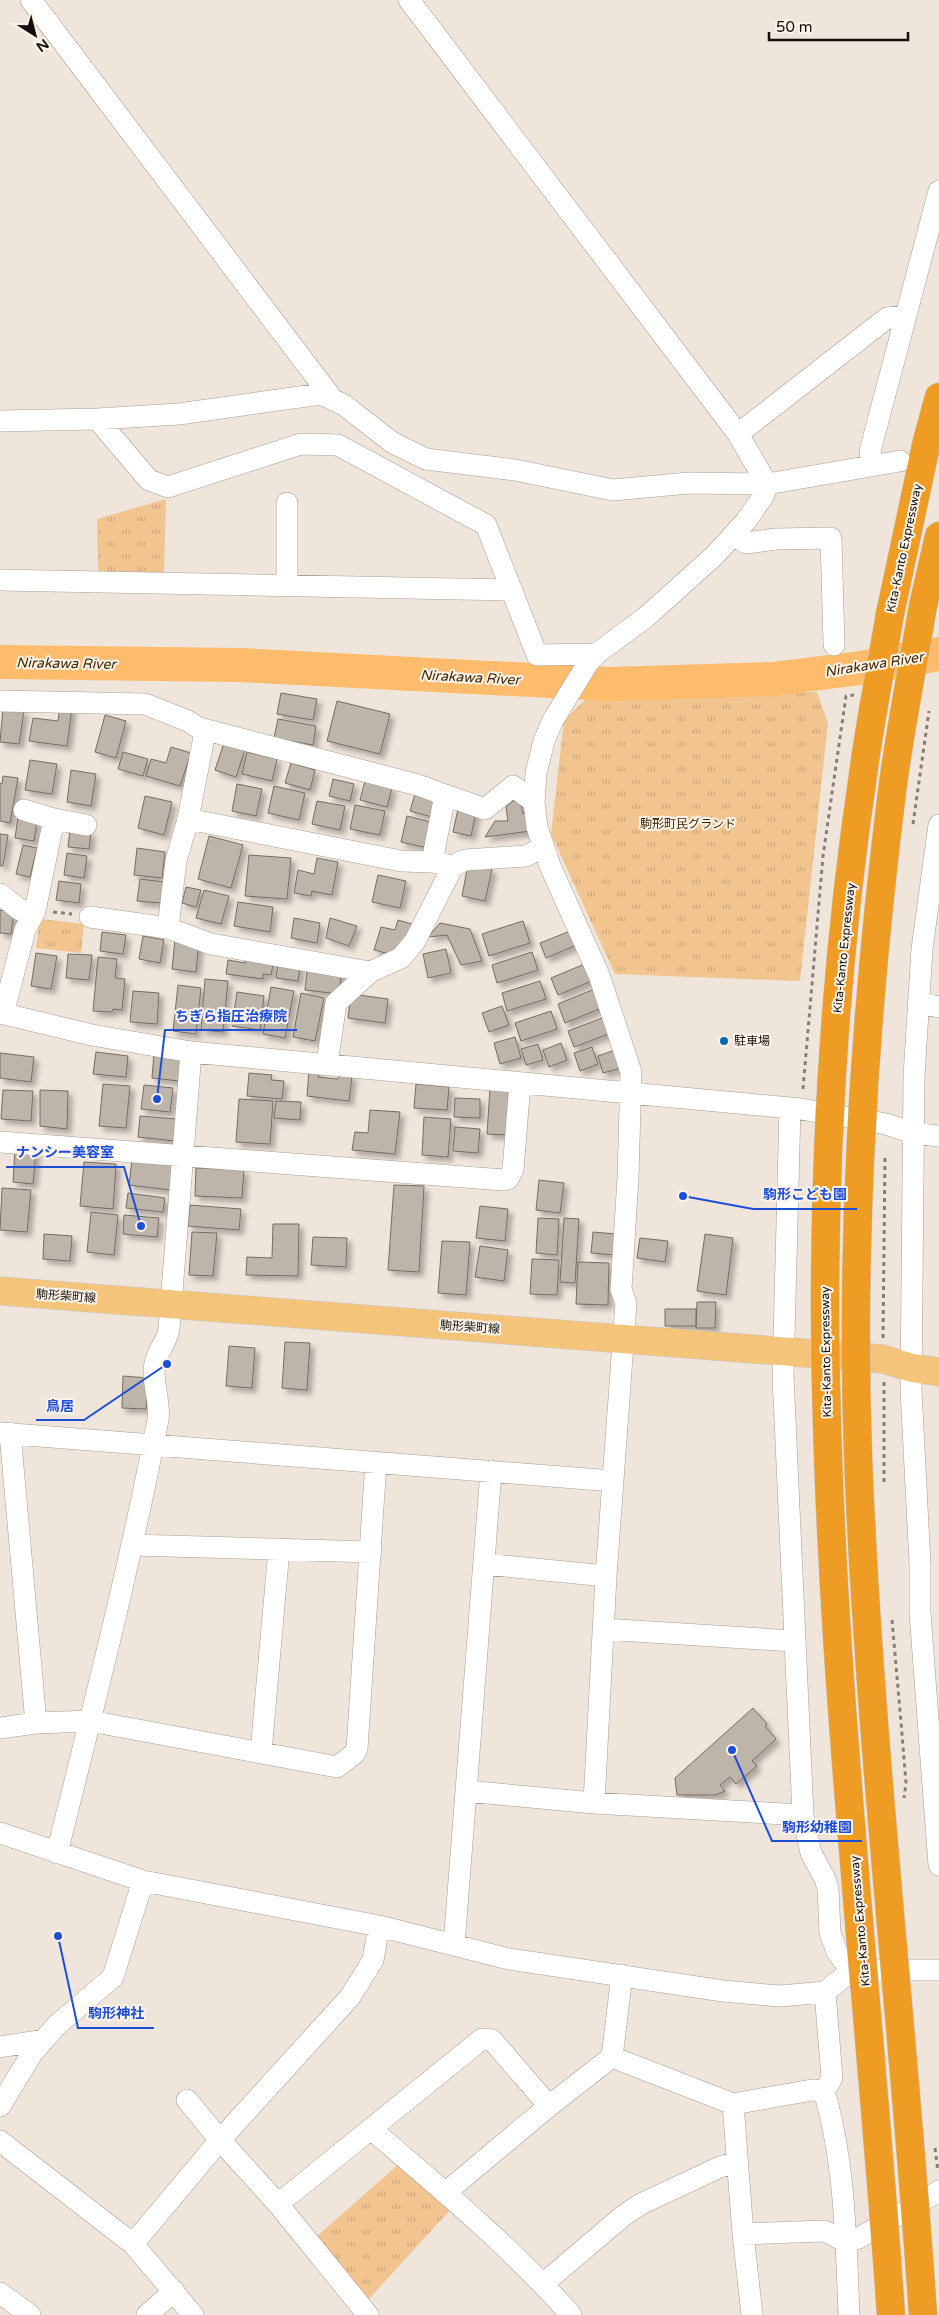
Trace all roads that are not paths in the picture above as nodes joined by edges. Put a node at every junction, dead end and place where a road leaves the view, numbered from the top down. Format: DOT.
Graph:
graph roads {
  1 [pos="31,0"];
  2 [pos="409,0"];
  3 [pos="939,191"];
  4 [pos="905,316"];
  5 [pos="330,397"];
  6 [pos="939,397"];
  7 [pos="97,419"];
  8 [pos="0,420"];
  9 [pos="738,434"];
  10 [pos="900,461"];
  11 [pos="872,466"];
  12 [pos="767,484"];
  13 [pos="287,503"];
  14 [pos="733,535"];
  15 [pos="939,536"];
  16 [pos="0,580"];
  17 [pos="287,586"];
  18 [pos="512,590"];
  19 [pos="834,645"];
  20 [pos="592,658"];
  21 [pos="0,701"];
  22 [pos="199,728"];
  23 [pos="445,795"];
  24 [pos="534,802"];
  25 [pos="24,810"];
  26 [pos="54,819"];
  27 [pos="188,819"];
  28 [pos="86,825"];
  29 [pos="939,825"];
  30 [pos="543,847"];
  31 [pos="432,862"];
  32 [pos="453,866"];
  33 [pos="0,894"];
  34 [pos="35,911"];
  35 [pos="90,917"];
  36 [pos="168,928"];
  37 [pos="370,972"];
  38 [pos="918,1004"];
  39 [pos="939,1007"];
  40 [pos="2,1013"];
  41 [pos="191,1052"];
  42 [pos="326,1064"];
  43 [pos="520,1083"];
  44 [pos="631,1093"];
  45 [pos="790,1108"];
  46 [pos="913,1133"];
  47 [pos="939,1136"];
  48 [pos="0,1142"];
  49 [pos="183,1157"];
  50 [pos="0,1291"];
  51 [pos="172,1304"];
  52 [pos="622,1338"];
  53 [pos="783,1351"];
  54 [pos="912,1368"];
  55 [pos="939,1372"];
  56 [pos="5,1433"];
  57 [pos="153,1443"];
  58 [pos="376,1462"];
  59 [pos="491,1471"];
  60 [pos="613,1481"];
  61 [pos="133,1545"];
  62 [pos="279,1549"];
  63 [pos="371,1552"];
  64 [pos="929,1563"];
  65 [pos="484,1564"];
  66 [pos="606,1576"];
  67 [pos="603,1629"];
  68 [pos="794,1641"];
  69 [pos="932,1674"];
  70 [pos="90,1721"];
  71 [pos="36,1723"];
  72 [pos="0,1728"];
  73 [pos="261,1752"];
  74 [pos="466,1791"];
  75 [pos="594,1803"];
  76 [pos="803,1815"];
  77 [pos="0,1833"];
  78 [pos="58,1852"];
  79 [pos="939,1865"];
  80 [pos="143,1881"];
  81 [pos="379,1926"];
  82 [pos="454,1945"];
  83 [pos="939,1970"];
  84 [pos="851,1971"];
  85 [pos="622,1975"];
  86 [pos="825,1992"];
  87 [pos="44,2040"];
  88 [pos="0,2047"];
  89 [pos="612,2058"];
  90 [pos="824,2090"];
  91 [pos="187,2100"];
  92 [pos="733,2104"];
  93 [pos="0,2106"];
  94 [pos="549,2106"];
  95 [pos="371,2130"];
  96 [pos="220,2140"];
  97 [pos="0,2141"];
  98 [pos="737,2162"];
  99 [pos="939,2191"];
  100 [pos="445,2193"];
  101 [pos="278,2204"];
  102 [pos="743,2234"];
  103 [pos="846,2242"];
  104 [pos="132,2244"];
  105 [pos="543,2284"];
  106 [pos="174,2292"];
  107 [pos="0,2293"];
  108 [pos="30,2315"];
  109 [pos="146,2315"];
  110 [pos="194,2315"];
  111 [pos="368,2315"];
  112 [pos="570,2315"];
  113 [pos="752,2315"];
  114 [pos="849,2315"];
  115 [pos="891,2315"];
  116 [pos="923,2315"];
  1 -- 5 [label="street"];
  2 -- 9 [label="street"];
  3 -- 4 [label="street"];
  4 -- 9 [label="street"];
  4 -- 11 [label="street"];
  5 -- 7 [label="street"];
  5 -- 12 [label="street"];
  6 -- 115 [label="highway, Kita-Kanto Expressway, bridge"];
  7 -- 8 [label="street"];
  7 -- 18 [label="street"];
  9 -- 12 [label="street"];
  10 -- 11 [label="street"];
  11 -- 12 [label="street"];
  12 -- 14 [label="street"];
  13 -- 17 [label="street"];
  14 -- 19 [label="street"];
  14 -- 20 [label="street"];
  15 -- 116 [label="highway, bridge"];
  16 -- 17 [label="street"];
  17 -- 18 [label="street"];
  18 -- 20 [label="street"];
  20 -- 24 [label="street"];
  21 -- 22 [label="street"];
  22 -- 23 [label="street"];
  22 -- 27 [label="street"];
  23 -- 24 [label="street"];
  23 -- 31 [label="street"];
  24 -- 30 [label="street"];
  25 -- 26 [label="street"];
  26 -- 28 [label="street"];
  26 -- 34 [label="street"];
  27 -- 31 [label="street"];
  27 -- 36 [label="street"];
  29 -- 38 [label="street"];
  30 -- 32 [label="street"];
  30 -- 44 [label="street"];
  31 -- 32 [label="street"];
  32 -- 37 [label="street"];
  33 -- 34 [label="street"];
  34 -- 40 [label="street"];
  35 -- 36 [label="street"];
  36 -- 37 [label="street"];
  37 -- 42 [label="street"];
  38 -- 39 [label="street"];
  38 -- 46 [label="street"];
  40 -- 41 [label="street"];
  41 -- 42 [label="street"];
  41 -- 49 [label="street"];
  42 -- 43 [label="street"];
  43 -- 44 [label="street"];
  43 -- 49 [label="street"];
  44 -- 45 [label="street"];
  44 -- 52 [label="street"];
  45 -- 46 [label="street"];
  45 -- 53 [label="street"];
  46 -- 47 [label="street"];
  46 -- 54 [label="street"];
  48 -- 49 [label="street"];
  49 -- 51 [label="street"];
  50 -- 51 [label="main road, 駒形柴町線"];
  51 -- 52 [label="main road, 駒形柴町線"];
  51 -- 57 [label="street"];
  52 -- 53 [label="main road, 駒形柴町線"];
  52 -- 60 [label="street"];
  53 -- 54 [label="main road, 駒形柴町線"];
  53 -- 68 [label="street"];
  54 -- 55 [label="main road, 駒形柴町線"];
  54 -- 64 [label="street"];
  56 -- 57 [label="street"];
  56 -- 71 [label="street"];
  57 -- 58 [label="street"];
  57 -- 61 [label="street"];
  58 -- 59 [label="street"];
  58 -- 63 [label="street"];
  59 -- 60 [label="street"];
  59 -- 65 [label="street"];
  60 -- 66 [label="street"];
  61 -- 62 [label="street"];
  61 -- 70 [label="street"];
  62 -- 63 [label="street"];
  62 -- 73 [label="street"];
  63 -- 73 [label="street"];
  64 -- 69 [label="street"];
  65 -- 66 [label="street"];
  65 -- 74 [label="street"];
  66 -- 67 [label="street"];
  67 -- 68 [label="street"];
  67 -- 75 [label="street"];
  68 -- 76 [label="street"];
  69 -- 79 [label="street"];
  70 -- 71 [label="street"];
  70 -- 73 [label="street"];
  70 -- 78 [label="street"];
  71 -- 72 [label="street"];
  74 -- 75 [label="street"];
  74 -- 82 [label="street"];
  75 -- 76 [label="street"];
  76 -- 84 [label="street"];
  77 -- 78 [label="street"];
  78 -- 80 [label="street"];
  80 -- 81 [label="street"];
  80 -- 87 [label="street"];
  81 -- 82 [label="street"];
  81 -- 96 [label="street"];
  82 -- 85 [label="street"];
  83 -- 84 [label="street"];
  84 -- 86 [label="street"];
  85 -- 86 [label="street"];
  85 -- 89 [label="street"];
  86 -- 90 [label="street"];
  87 -- 88 [label="street"];
  87 -- 93 [label="street"];
  89 -- 92 [label="street"];
  89 -- 94 [label="street"];
  90 -- 92 [label="street"];
  90 -- 103 [label="street"];
  91 -- 96 [label="street"];
  92 -- 98 [label="street"];
  94 -- 95 [label="street"];
  94 -- 100 [label="street"];
  95 -- 100 [label="street"];
  95 -- 101 [label="street"];
  96 -- 101 [label="street"];
  96 -- 104 [label="street"];
  97 -- 104 [label="street"];
  98 -- 102 [label="street"];
  98 -- 105 [label="street"];
  99 -- 103 [label="street"];
  100 -- 105 [label="street"];
  101 -- 111 [label="street"];
  102 -- 103 [label="street"];
  102 -- 113 [label="street"];
  103 -- 114 [label="street"];
  104 -- 106 [label="street"];
  105 -- 112 [label="street"];
  106 -- 109 [label="street"];
  106 -- 110 [label="street"];
  107 -- 108 [label="street"];
}
